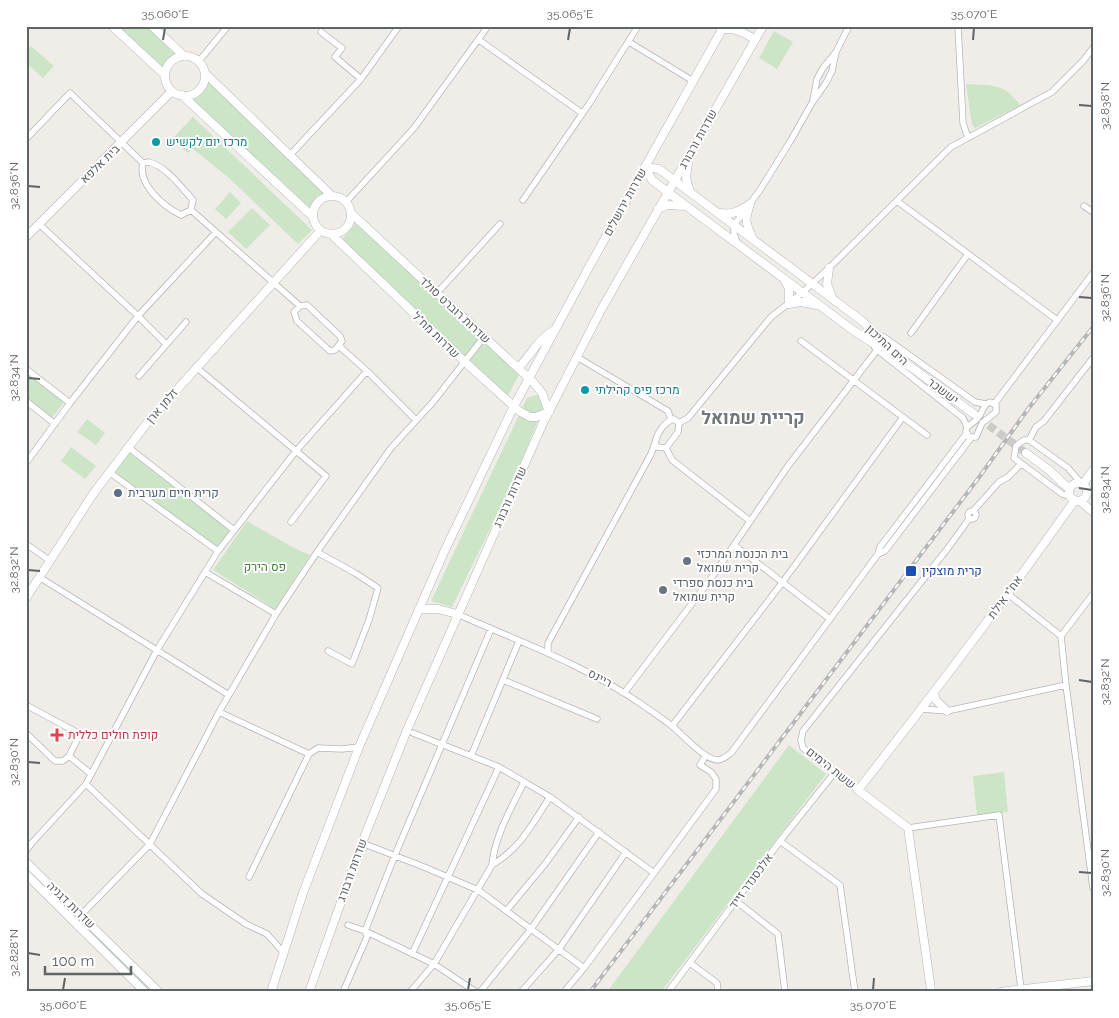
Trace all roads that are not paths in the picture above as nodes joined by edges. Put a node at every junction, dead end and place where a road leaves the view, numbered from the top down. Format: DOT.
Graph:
graph roads {
  1 [pos="112,26"];
  2 [pos="152,26"];
  3 [pos="228,26"];
  4 [pos="400,26"];
  5 [pos="488,26"];
  6 [pos="638,26"];
  7 [pos="743,26"];
  8 [pos="763,26"];
  9 [pos="849,26"];
  10 [pos="958,26"];
  11 [pos="722,28"];
  12 [pos="321,32"];
  13 [pos="753,39"];
  14 [pos="479,40"];
  15 [pos="629,42"];
  16 [pos="1093,48"];
  17 [pos="836,52"];
  18 [pos="184,56"];
  19 [pos="199,61"];
  20 [pos="823,68"];
  21 [pos="832,71"];
  22 [pos="205,73"];
  23 [pos="165,75"];
  24 [pos="361,79"];
  25 [pos="817,79"];
  26 [pos="693,81"];
  27 [pos="826,84"];
  28 [pos="172,91"];
  29 [pos="182,95"];
  30 [pos="812,103"];
  31 [pos="582,113"];
  32 [pos="968,138"];
  33 [pos="26,139"];
  34 [pos="122,142"];
  35 [pos="290,154"];
  36 [pos="690,154"];
  37 [pos="143,163"];
  38 [pos="645,167"];
  39 [pos="675,180"];
  40 [pos="668,192"];
  41 [pos="690,192"];
  42 [pos="332,196"];
  43 [pos="523,200"];
  44 [pos="897,201"];
  45 [pos="346,202"];
  46 [pos="750,204"];
  47 [pos="686,206"];
  48 [pos="1084,206"];
  49 [pos="658,209"];
  50 [pos="191,210"];
  51 [pos="1093,212"];
  52 [pos="717,213"];
  53 [pos="352,214"];
  54 [pos="312,216"];
  55 [pos="39,224"];
  56 [pos="500,224"];
  57 [pos="734,225"];
  58 [pos="320,230"];
  59 [pos="216,232"];
  60 [pos="331,234"];
  61 [pos="26,237"];
  62 [pos="752,238"];
  63 [pos="738,245"];
  64 [pos="968,254"];
  65 [pos="829,268"];
  66 [pos="1093,273"];
  67 [pos="779,275"];
  68 [pos="273,283"];
  69 [pos="813,283"];
  70 [pos="803,292"];
  71 [pos="437,293"];
  72 [pos="833,299"];
  73 [pos="789,304"];
  74 [pos="300,306"];
  75 [pos="827,311"];
  76 [pos="138,316"];
  77 [pos="1057,320"];
  78 [pos="862,321"];
  79 [pos="186,322"];
  80 [pos="556,329"];
  81 [pos="854,331"];
  82 [pos="911,333"];
  83 [pos="484,337"];
  84 [pos="801,341"];
  85 [pos="166,344"];
  86 [pos="339,346"];
  87 [pos="877,350"];
  88 [pos="577,358"];
  89 [pos="1093,358"];
  90 [pos="465,362"];
  91 [pos="196,367"];
  92 [pos="911,367"];
  93 [pos="518,368"];
  94 [pos="26,369"];
  95 [pos="367,371"];
  96 [pos="139,376"];
  97 [pos="529,378"];
  98 [pos="854,381"];
  99 [pos="501,394"];
  100 [pos="26,401"];
  101 [pos="995,403"];
  102 [pos="70,404"];
  103 [pos="986,404"];
  104 [pos="514,406"];
  105 [pos="549,412"];
  106 [pos="974,414"];
  107 [pos="903,417"];
  108 [pos="416,420"];
  109 [pos="671,420"];
  110 [pos="506,421"];
  111 [pos="679,423"];
  112 [pos="55,424"];
  113 [pos="968,433"];
  114 [pos="927,435"];
  115 [pos="1029,440"];
  116 [pos="656,443"];
  117 [pos="128,447"];
  118 [pos="666,448"];
  119 [pos="296,451"];
  120 [pos="1026,453"];
  121 [pos="26,463"];
  122 [pos="1021,464"];
  123 [pos="1093,470"];
  124 [pos="109,472"];
  125 [pos="1076,491"];
  126 [pos="1093,503"];
  127 [pos="1093,512"];
  128 [pos="750,521"];
  129 [pos="291,522"];
  130 [pos="234,530"];
  131 [pos="26,544"];
  132 [pos="734,545"];
  133 [pos="218,551"];
  134 [pos="317,552"];
  135 [pos="50,560"];
  136 [pos="205,572"];
  137 [pos="39,577"];
  138 [pos="782,583"];
  139 [pos="1008,594"];
  140 [pos="26,598"];
  141 [pos="1092,598"];
  142 [pos="419,609"];
  143 [pos="276,614"];
  144 [pos="457,614"];
  145 [pos="830,619"];
  146 [pos="469,620"];
  147 [pos="452,625"];
  148 [pos="491,629"];
  149 [pos="1061,636"];
  150 [pos="519,641"];
  151 [pos="157,650"];
  152 [pos="328,651"];
  153 [pos="548,653"];
  154 [pos="503,680"];
  155 [pos="1066,685"];
  156 [pos="625,692"];
  157 [pos="934,693"];
  158 [pos="230,695"];
  159 [pos="26,705"];
  160 [pos="922,709"];
  161 [pos="948,711"];
  162 [pos="220,712"];
  163 [pos="597,719"];
  164 [pos="672,726"];
  165 [pos="26,733"];
  166 [pos="413,733"];
  167 [pos="442,745"];
  168 [pos="359,746"];
  169 [pos="309,754"];
  170 [pos="706,755"];
  171 [pos="69,756"];
  172 [pos="471,756"];
  173 [pos="499,767"];
  174 [pos="835,772"];
  175 [pos="91,774"];
  176 [pos="524,782"];
  177 [pos="86,784"];
  178 [pos="858,790"];
  179 [pos="550,797"];
  180 [pos="579,817"];
  181 [pos="908,828"];
  182 [pos="599,832"];
  183 [pos="780,842"];
  184 [pos="362,843"];
  185 [pos="150,844"];
  186 [pos="26,851"];
  187 [pos="626,852"];
  188 [pos="394,855"];
  189 [pos="26,862"];
  190 [pos="492,865"];
  191 [pos="654,873"];
  192 [pos="26,874"];
  193 [pos="447,877"];
  194 [pos="248,878"];
  195 [pos="1093,888"];
  196 [pos="478,890"];
  197 [pos="736,901"];
  198 [pos="507,910"];
  199 [pos="81,915"];
  200 [pos="348,925"];
  201 [pos="531,929"];
  202 [pos="364,931"];
  203 [pos="559,949"];
  204 [pos="284,952"];
  205 [pos="412,954"];
  206 [pos="690,963"];
  207 [pos="434,964"];
  208 [pos="584,968"];
  209 [pos="1093,981"];
  210 [pos="1021,989"];
  211 [pos="932,991"];
  212 [pos="145,992"];
  213 [pos="159,992"];
  214 [pos="271,992"];
  215 [pos="309,992"];
  216 [pos="343,992"];
  217 [pos="410,992"];
  218 [pos="476,992"];
  219 [pos="480,992"];
  220 [pos="521,992"];
  221 [pos="564,992"];
  222 [pos="668,992"];
  223 [pos="718,992"];
  224 [pos="785,992"];
  225 [pos="855,992"];
  226 [pos="1001,992"];
  1 -- 23 [label="street"];
  2 -- 18 [label="street"];
  3 -- 19 [label="street"];
  4 -- 24 [label="street"];
  5 -- 14 [label="street"];
  6 -- 15 [label="street"];
  7 -- 13 [label="street"];
  8 -- 13 [label="street, שדרות ורבורג"];
  9 -- 17 [label="street"];
  10 -- 32 [label="street"];
  11 -- 13 [label="street"];
  11 -- 26 [label="street, שדרות ירושלים"];
  12 -- 24 [label="street"];
  13 -- 36 [label="street, שדרות ורבורג"];
  14 -- 31 [label="street"];
  14 -- 45 [label="street"];
  15 -- 26 [label="street"];
  15 -- 31 [label="street"];
  16 -- 32 [label="street"];
  17 -- 20 [label="street"];
  17 -- 21 [label="street"];
  18 -- 19 [label="street"];
  18 -- 23 [label="street"];
  19 -- 22 [label="street"];
  20 -- 21 [label="street"];
  20 -- 25 [label="street"];
  21 -- 27 [label="street"];
  22 -- 29 [label="street"];
  22 -- 35 [label="street"];
  23 -- 28 [label="street"];
  24 -- 35 [label="street"];
  25 -- 27 [label="street"];
  25 -- 30 [label="street"];
  26 -- 38 [label="street, שדרות ירושלים"];
  27 -- 30 [label="street"];
  28 -- 29 [label="street"];
  28 -- 34 [label="street, בית אלפא"];
  29 -- 54 [label="street"];
  30 -- 46 [label="street"];
  31 -- 43 [label="street"];
  32 -- 44 [label="street"];
  33 -- 34 [label="street"];
  34 -- 37 [label="street"];
  34 -- 55 [label="street, בית אלפא"];
  35 -- 42 [label="street"];
  36 -- 39 [label="street, שדרות ורבורג"];
  36 -- 41 [label="street"];
  37 -- 50 [label="street"];
  37 -- 50 [label="street"];
  38 -- 39 [label="street, הים התיכון"];
  38 -- 40 [label="street, הים התיכון"];
  38 -- 80 [label="street, שדרות ירושלים"];
  39 -- 40 [label="street, שדרות ורבורג"];
  39 -- 41 [label="street, הים התיכון"];
  40 -- 47 [label="street, הים התיכון"];
  40 -- 49 [label="street, שדרות ורבורג"];
  41 -- 52 [label="street, הים התיכון"];
  42 -- 45 [label="street"];
  42 -- 54 [label="street"];
  44 -- 64 [label="street"];
  44 -- 65 [label="street"];
  45 -- 53 [label="street"];
  46 -- 52 [label="street"];
  46 -- 57 [label="street"];
  46 -- 62 [label="street"];
  47 -- 49 [label="street"];
  47 -- 63 [label="street, הים התיכון"];
  48 -- 51 [label="street"];
  49 -- 88 [label="street, שדרות ורבורג"];
  50 -- 59 [label="street"];
  52 -- 57 [label="street, הים התיכון"];
  53 -- 60 [label="street"];
  53 -- 71 [label="street, שדרות רוברט סולד"];
  54 -- 58 [label="street"];
  55 -- 61 [label="street, בית אלפא"];
  55 -- 76 [label="street"];
  56 -- 71 [label="street"];
  57 -- 62 [label="street, הים התיכון"];
  57 -- 63 [label="street"];
  58 -- 60 [label="street"];
  58 -- 68 [label="street, זלמן ארן"];
  59 -- 68 [label="street"];
  59 -- 76 [label="street"];
  60 -- 90 [label="street, שדרות מח\"ל"];
  62 -- 69 [label="street, הים התיכון"];
  63 -- 67 [label="street, הים התיכון"];
  64 -- 77 [label="street"];
  64 -- 82 [label="street"];
  65 -- 69 [label="street"];
  65 -- 72 [label="street"];
  66 -- 77 [label="street"];
  67 -- 70 [label="street, הים התיכון"];
  67 -- 73 [label="street"];
  68 -- 74 [label="street"];
  68 -- 91 [label="street, זלמן ארן"];
  69 -- 70 [label="street"];
  69 -- 72 [label="street, הים התיכון"];
  70 -- 73 [label="street"];
  70 -- 75 [label="street, הים התיכון"];
  71 -- 83 [label="street, שדרות רוברט סולד"];
  72 -- 78 [label="street, הים התיכון"];
  73 -- 75 [label="street"];
  73 -- 111 [label="street"];
  74 -- 86 [label="street"];
  74 -- 86 [label="street"];
  75 -- 81 [label="street, הים התיכון"];
  76 -- 85 [label="street"];
  76 -- 102 [label="street"];
  77 -- 101 [label="street"];
  78 -- 92 [label="street, הים התיכון"];
  78 -- 103 [label="street"];
  79 -- 85 [label="street"];
  80 -- 93 [label="street"];
  80 -- 97 [label="street, שדרות ירושלים"];
  81 -- 87 [label="street"];
  81 -- 92 [label="street, הים התיכון"];
  83 -- 90 [label="street"];
  83 -- 93 [label="street, שדרות רוברט סולד"];
  84 -- 98 [label="street"];
  85 -- 96 [label="street"];
  86 -- 95 [label="street"];
  87 -- 98 [label="street"];
  87 -- 113 [label="street"];
  88 -- 105 [label="street, שדרות ורבורג"];
  88 -- 109 [label="street"];
  89 -- 115 [label="street"];
  90 -- 99 [label="street, שדרות מח\"ל"];
  90 -- 108 [label="street"];
  91 -- 117 [label="street, זלמן ארן"];
  91 -- 119 [label="street"];
  92 -- 106 [label="street, יששכר"];
  93 -- 97 [label="street, שדרות רוברט סולד"];
  94 -- 102 [label="street"];
  95 -- 108 [label="street"];
  95 -- 119 [label="street"];
  97 -- 104 [label="street"];
  97 -- 105 [label="street, שדרות רוברט סולד"];
  98 -- 107 [label="street"];
  98 -- 128 [label="street"];
  99 -- 104 [label="street, שדרות מח\"ל"];
  99 -- 110 [label="street"];
  100 -- 112 [label="street"];
  101 -- 103 [label="street"];
  101 -- 113 [label="street"];
  102 -- 112 [label="street"];
  103 -- 113 [label="street"];
  104 -- 105 [label="street, שדרות מח\"ל"];
  104 -- 110 [label="street"];
  105 -- 144 [label="street, שדרות ורבורג"];
  107 -- 114 [label="street"];
  107 -- 138 [label="street"];
  108 -- 134 [label="street"];
  109 -- 111 [label="street"];
  109 -- 116 [label="street"];
  110 -- 142 [label="street"];
  111 -- 118 [label="street"];
  112 -- 121 [label="street"];
  113 -- 145 [label="street"];
  115 -- 122 [label="street"];
  115 -- 125 [label="street"];
  116 -- 118 [label="street"];
  116 -- 153 [label="street"];
  117 -- 124 [label="street, זלמן ארן"];
  117 -- 130 [label="street"];
  118 -- 128 [label="street"];
  119 -- 129 [label="street"];
  119 -- 130 [label="street"];
  120 -- 125 [label="street"];
  122 -- 125 [label="street"];
  122 -- 174 [label="street, ששת הימים"];
  123 -- 125 [label="street"];
  124 -- 133 [label="street"];
  124 -- 135 [label="street, זלמן ארן"];
  125 -- 126 [label="street"];
  125 -- 127 [label="street"];
  125 -- 139 [label="street, אח\"י אילת"];
  128 -- 132 [label="street"];
  130 -- 133 [label="street"];
  131 -- 135 [label="street"];
  132 -- 138 [label="street"];
  132 -- 156 [label="street"];
  133 -- 136 [label="street"];
  134 -- 143 [label="street"];
  134 -- 152 [label="street"];
  135 -- 137 [label="street, זלמן ארן"];
  136 -- 143 [label="street"];
  136 -- 151 [label="street"];
  137 -- 140 [label="street, זלמן ארן"];
  137 -- 151 [label="street"];
  138 -- 145 [label="street"];
  138 -- 164 [label="street"];
  139 -- 149 [label="street"];
  139 -- 157 [label="street, אח\"י אילת"];
  141 -- 149 [label="street"];
  142 -- 144 [label="street, ריינס"];
  142 -- 168 [label="street"];
  143 -- 158 [label="street"];
  144 -- 146 [label="street, ריינס"];
  144 -- 147 [label="street, שדרות ורבורג"];
  145 -- 170 [label="street, ריינס"];
  146 -- 147 [label="street"];
  146 -- 148 [label="street, ריינס"];
  147 -- 184 [label="street, שדרות ורבורג"];
  148 -- 150 [label="street, ריינס"];
  148 -- 167 [label="street"];
  149 -- 155 [label="street"];
  150 -- 153 [label="street, ריינס"];
  150 -- 154 [label="street"];
  151 -- 158 [label="street"];
  151 -- 175 [label="street"];
  153 -- 156 [label="street, ריינס"];
  154 -- 163 [label="street"];
  154 -- 172 [label="street"];
  155 -- 161 [label="street"];
  155 -- 195 [label="street"];
  156 -- 164 [label="street, ריינס"];
  157 -- 160 [label="street"];
  157 -- 161 [label="street"];
  158 -- 162 [label="street"];
  159 -- 171 [label="street"];
  160 -- 161 [label="street"];
  160 -- 178 [label="street"];
  162 -- 169 [label="street"];
  162 -- 185 [label="street"];
  164 -- 170 [label="street, ריינס"];
  165 -- 171 [label="street"];
  166 -- 167 [label="street"];
  167 -- 172 [label="street"];
  167 -- 188 [label="street"];
  168 -- 169 [label="street"];
  168 -- 204 [label="street"];
  169 -- 194 [label="street"];
  170 -- 191 [label="street"];
  171 -- 175 [label="street"];
  172 -- 173 [label="street"];
  173 -- 176 [label="street"];
  173 -- 193 [label="street"];
  174 -- 178 [label="street, ששת הימים"];
  174 -- 183 [label="street, אלכסנדר זייד"];
  175 -- 177 [label="street"];
  176 -- 179 [label="street"];
  176 -- 190 [label="street"];
  177 -- 185 [label="street"];
  177 -- 186 [label="street"];
  178 -- 181 [label="street, ששת הימים"];
  179 -- 180 [label="street"];
  179 -- 190 [label="street"];
  180 -- 182 [label="street"];
  180 -- 198 [label="street"];
  181 -- 210 [label="street"];
  181 -- 211 [label="street"];
  182 -- 187 [label="street"];
  182 -- 201 [label="street"];
  183 -- 197 [label="street, אלכסנדר זייד"];
  183 -- 225 [label="street"];
  184 -- 188 [label="street"];
  184 -- 215 [label="street, שדרות ורבורג"];
  185 -- 199 [label="street"];
  185 -- 204 [label="street"];
  187 -- 191 [label="street"];
  187 -- 203 [label="street"];
  188 -- 193 [label="street"];
  188 -- 202 [label="street"];
  189 -- 199 [label="street, שדרות דגניה"];
  190 -- 196 [label="street"];
  191 -- 208 [label="street"];
  192 -- 212 [label="street, שדרות דגניה"];
  193 -- 196 [label="street"];
  193 -- 205 [label="street"];
  196 -- 198 [label="street"];
  196 -- 207 [label="street"];
  197 -- 206 [label="street, אלכסנדר זייד"];
  197 -- 224 [label="street"];
  198 -- 201 [label="street"];
  199 -- 213 [label="street, שדרות דגניה"];
  200 -- 202 [label="street"];
  201 -- 203 [label="street"];
  201 -- 219 [label="street"];
  202 -- 205 [label="street"];
  202 -- 216 [label="street"];
  203 -- 208 [label="street"];
  203 -- 220 [label="street"];
  204 -- 214 [label="street"];
  205 -- 207 [label="street"];
  206 -- 222 [label="street, אלכסנדר זייד"];
  206 -- 223 [label="street"];
  207 -- 217 [label="street"];
  207 -- 218 [label="street"];
  208 -- 221 [label="street"];
  209 -- 210 [label="street"];
  210 -- 226 [label="street"];
}
